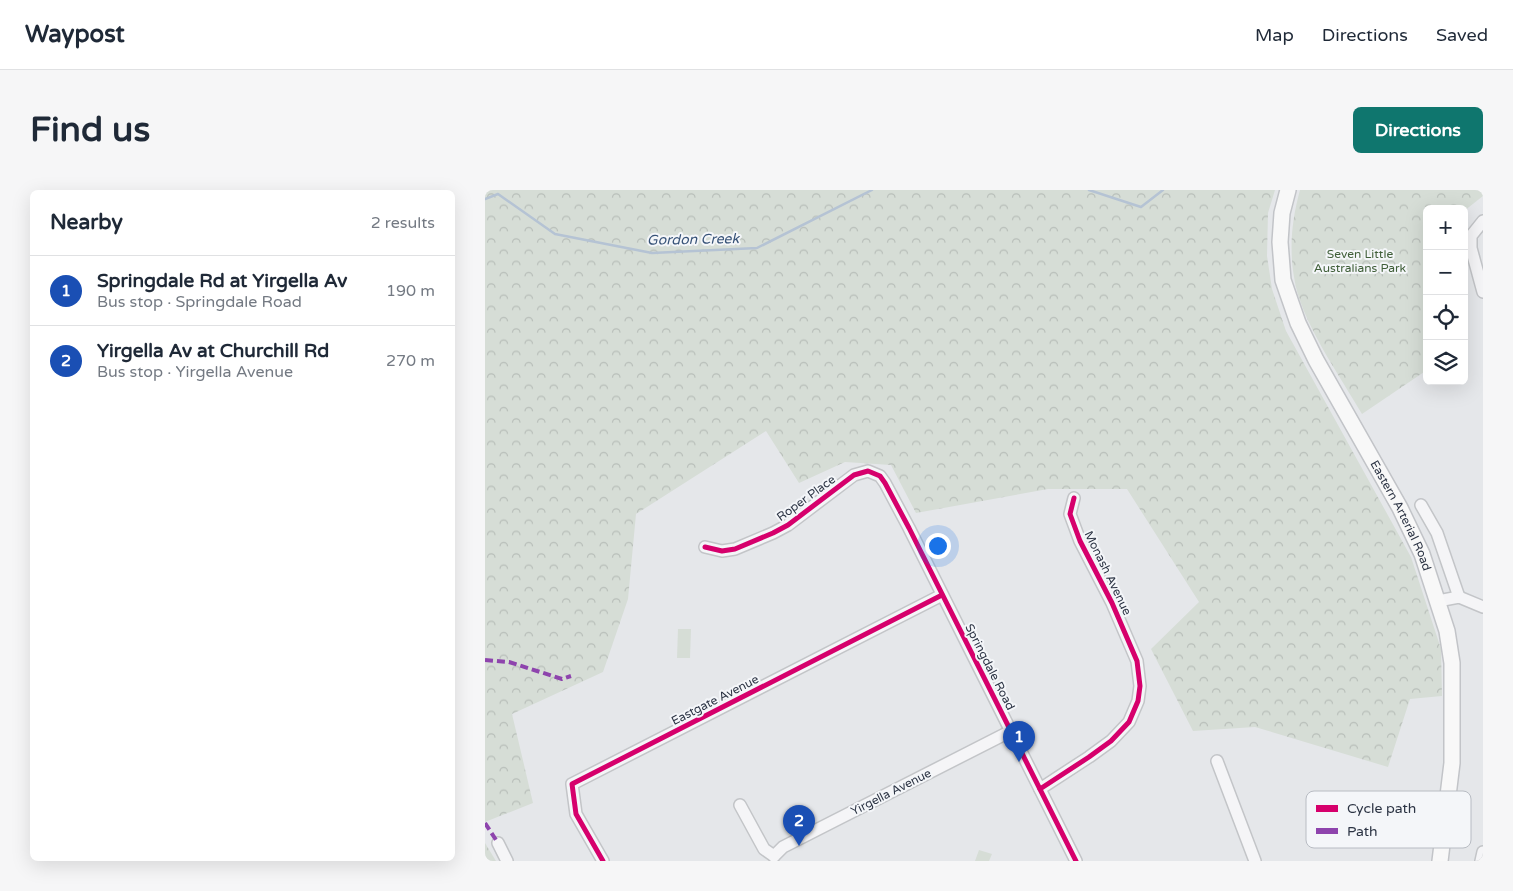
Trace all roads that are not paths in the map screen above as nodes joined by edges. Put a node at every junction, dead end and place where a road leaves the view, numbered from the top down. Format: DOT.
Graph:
graph roads {
  1 [pos="1288,190"];
  2 [pos="1483,221"];
  3 [pos="1483,292"];
  4 [pos="885,483"];
  5 [pos="1074,498"];
  6 [pos="1421,505"];
  7 [pos="705,547"];
  8 [pos="943,595"];
  9 [pos="1459,597"];
  10 [pos="1438,601"];
  11 [pos="1483,607"];
  12 [pos="1011,731"];
  13 [pos="1217,761"];
  14 [pos="1040,788"];
  15 [pos="1449,791"];
  16 [pos="740,805"];
  17 [pos="498,843"];
  18 [pos="1442,848"];
  19 [pos="1483,852"];
  20 [pos="773,859"];
  21 [pos="507,861"];
  22 [pos="603,861"];
  23 [pos="1076,861"];
  24 [pos="1255,861"];
  25 [pos="1440,861"];
  26 [pos="1481,861"];
  1 -- 10 [label="main road, Eastern Arterial Road"];
  2 -- 3 [label="street"];
  4 -- 7 [label="street, Roper Place"];
  4 -- 8 [label="street, Springdale Road"];
  5 -- 14 [label="street, Monash Avenue"];
  6 -- 9 [label="street"];
  8 -- 12 [label="street, Springdale Road"];
  8 -- 22 [label="street, Eastgate Avenue"];
  9 -- 10 [label="street"];
  9 -- 11 [label="street"];
  10 -- 15 [label="main road, Eastern Arterial Road"];
  12 -- 14 [label="street, Springdale Road"];
  12 -- 20 [label="street, Yirgella Avenue"];
  13 -- 24 [label="street"];
  14 -- 23 [label="street, Springdale Road"];
  16 -- 20 [label="street"];
  17 -- 21 [label="street"];
  18 -- 25 [label="main road, Eastern Arterial Road"];
  19 -- 26 [label="street"];
}
